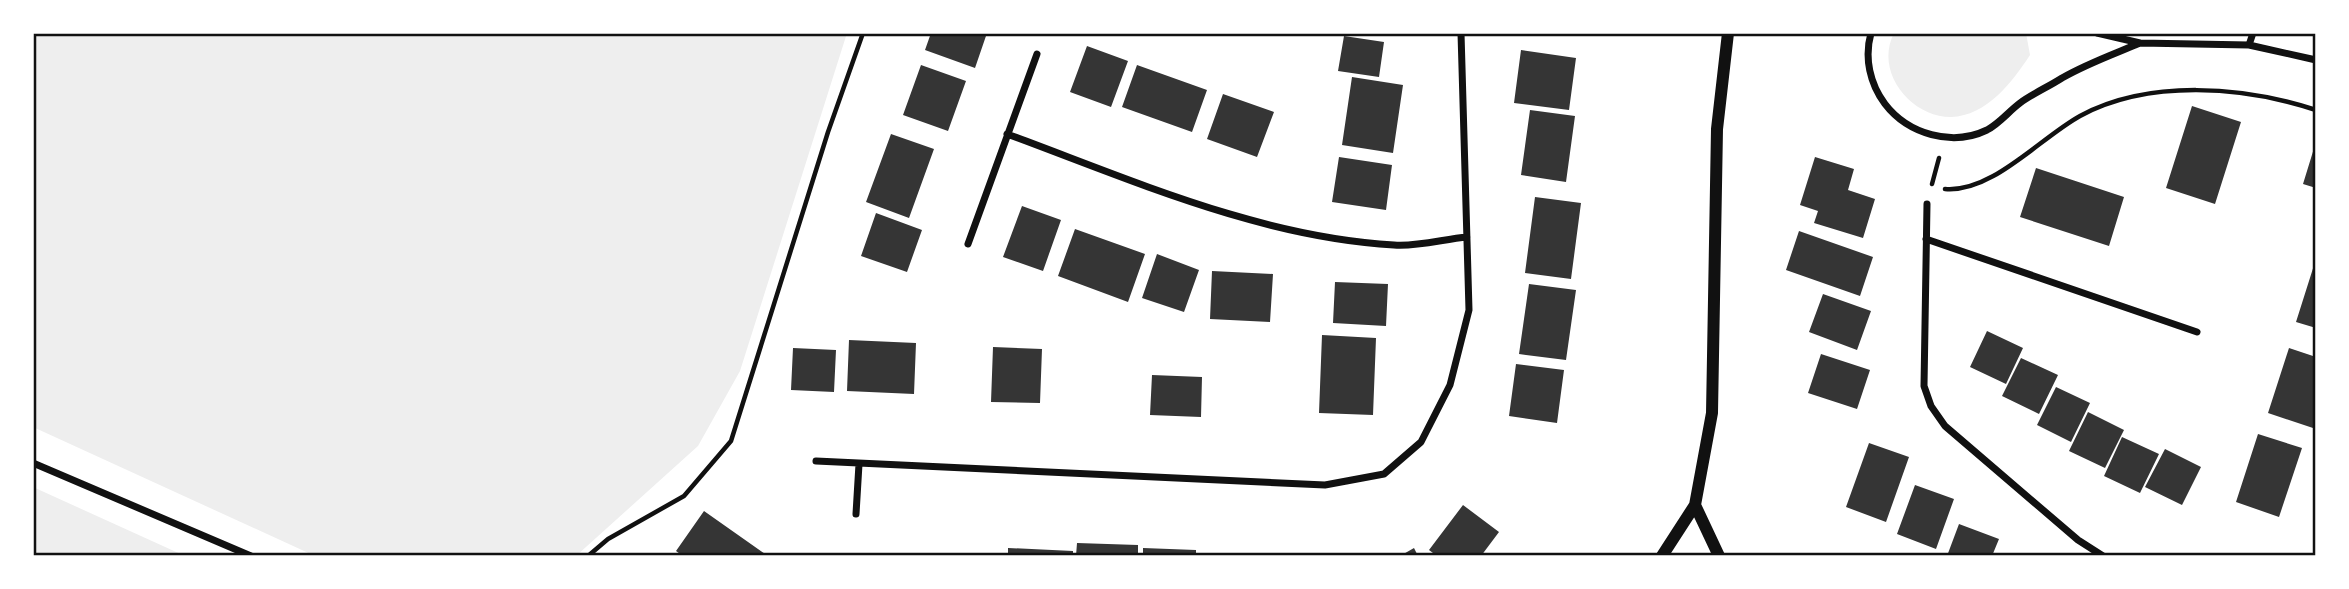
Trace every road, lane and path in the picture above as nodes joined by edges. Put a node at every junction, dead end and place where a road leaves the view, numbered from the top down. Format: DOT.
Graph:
graph roads {
  1 [pos="863,33"];
  2 [pos="1461,33"];
  3 [pos="1728,33"];
  4 [pos="1871,33"];
  5 [pos="2096,33"];
  6 [pos="2253,33"];
  7 [pos="2140,43"];
  8 [pos="2249,45"];
  9 [pos="1037,54"];
  10 [pos="2316,60"];
  11 [pos="2316,110"];
  12 [pos="1007,134"];
  13 [pos="1944,137"];
  14 [pos="1927,204"];
  15 [pos="1467,237"];
  16 [pos="1926,239"];
  17 [pos="968,244"];
  18 [pos="2197,332"];
  19 [pos="816,461"];
  20 [pos="33,463"];
  21 [pos="859,464"];
  22 [pos="1695,505"];
  23 [pos="856,514"];
  24 [pos="251,556"];
  25 [pos="588,556"];
  26 [pos="1662,556"];
  27 [pos="1719,556"];
  28 [pos="2103,556"];
  1 -- 25 [label="path"];
  2 -- 15 [label="street"];
  3 -- 22 [label="street"];
  4 -- 13 [label="street"];
  5 -- 7 [label="street"];
  6 -- 8 [label="street"];
  7 -- 8 [label="street"];
  7 -- 13 [label="street"];
  8 -- 10 [label="street"];
  9 -- 12 [label="street"];
  11 -- 13 [label="path"];
  12 -- 15 [label="street"];
  12 -- 17 [label="street"];
  14 -- 16 [label="street"];
  15 -- 21 [label="street"];
  16 -- 18 [label="street"];
  16 -- 28 [label="street"];
  19 -- 21 [label="street"];
  20 -- 24 [label="street"];
  21 -- 23 [label="street"];
  22 -- 26 [label="street"];
  22 -- 27 [label="street"];
}
